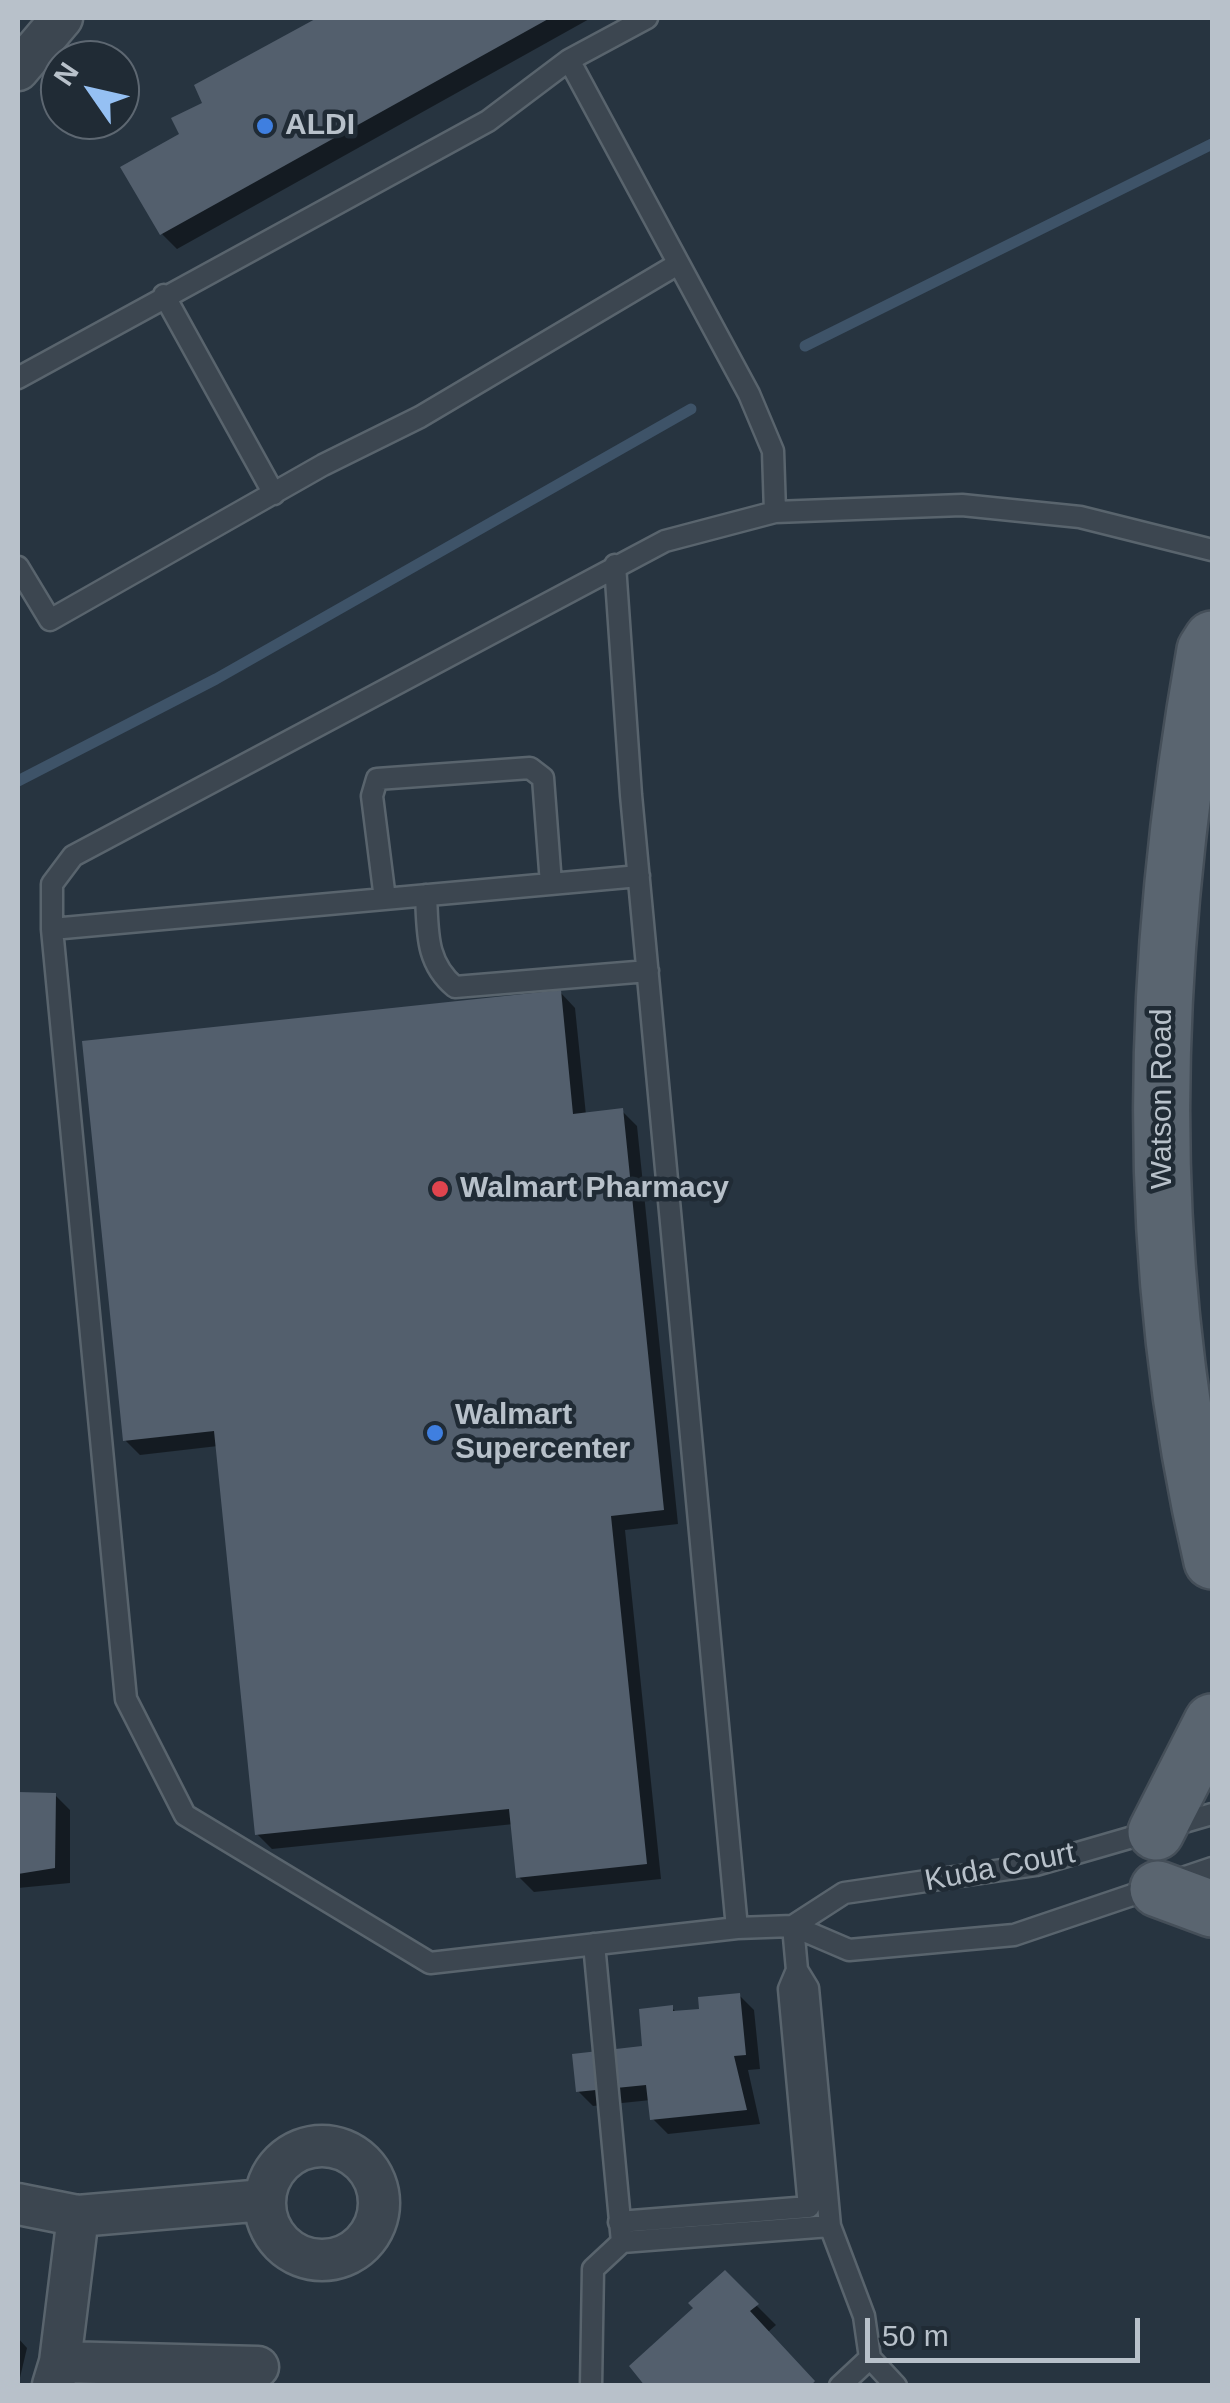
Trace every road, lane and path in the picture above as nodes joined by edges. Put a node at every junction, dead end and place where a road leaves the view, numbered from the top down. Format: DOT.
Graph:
graph roads {
  1 [pos="62,18"];
  2 [pos="648,18"];
  3 [pos="568,60"];
  4 [pos="18,70"];
  5 [pos="678,264"];
  6 [pos="164,295"];
  7 [pos="18,378"];
  8 [pos="274,494"];
  9 [pos="776,512"];
  10 [pos="1212,550"];
  11 [pos="615,565"];
  12 [pos="18,567"];
  13 [pos="1212,639"];
  14 [pos="639,876"];
  15 [pos="551,884"];
  16 [pos="426,895"];
  17 [pos="385,899"];
  18 [pos="52,929"];
  19 [pos="648,971"];
  20 [pos="1212,1561"];
  21 [pos="1212,1722"];
  22 [pos="1212,1814"];
  23 [pos="1156,1832"];
  24 [pos="1212,1868"];
  25 [pos="1158,1889"];
  26 [pos="1212,1909"];
  27 [pos="793,1926"];
  28 [pos="737,1928"];
  29 [pos="594,1944"];
  30 [pos="797,1970"];
  31 [pos="264,2200"];
  32 [pos="18,2204"];
  33 [pos="78,2216"];
  34 [pos="830,2226"];
  35 [pos="620,2232"];
  36 [pos="870,2358"];
  37 [pos="258,2367"];
  38 [pos="56,2374"];
  39 [pos="592,2386"];
  40 [pos="840,2386"];
  41 [pos="896,2386"];
  1 -- 4 [label="street"];
  2 -- 3 [label="lane"];
  3 -- 5 [label="lane"];
  3 -- 6 [label="lane"];
  5 -- 8 [label="lane"];
  5 -- 9 [label="lane"];
  6 -- 7 [label="lane"];
  6 -- 8 [label="lane"];
  8 -- 12 [label="lane"];
  9 -- 10 [label="lane, Kuda Court"];
  9 -- 11 [label="lane, Kuda Court"];
  11 -- 14 [label="lane"];
  11 -- 18 [label="lane, Kuda Court"];
  13 -- 20 [label="main road, Watson Road"];
  14 -- 15 [label="lane"];
  14 -- 19 [label="lane"];
  15 -- 16 [label="lane"];
  15 -- 17 [label="lane"];
  16 -- 17 [label="lane"];
  16 -- 19 [label="lane"];
  17 -- 18 [label="lane"];
  18 -- 29 [label="lane, Kuda Court"];
  19 -- 28 [label="lane"];
  21 -- 23 [label="main road"];
  22 -- 23 [label="lane, Kuda Court"];
  23 -- 27 [label="lane, Kuda Court"];
  24 -- 25 [label="lane, Kuda Court"];
  25 -- 26 [label="main road"];
  25 -- 27 [label="lane, Kuda Court"];
  27 -- 28 [label="lane, Kuda Court"];
  27 -- 30 [label="lane"];
  28 -- 29 [label="lane, Kuda Court"];
  29 -- 35 [label="lane"];
  30 -- 34 [label="lane"];
  30 -- 35 [label="lane"];
  31 -- 33 [label="street"];
  32 -- 33 [label="street"];
  33 -- 38 [label="street"];
  34 -- 35 [label="lane"];
  34 -- 36 [label="lane"];
  35 -- 39 [label="lane"];
  36 -- 40 [label="lane"];
  36 -- 41 [label="lane"];
  37 -- 38 [label="street"];
}
